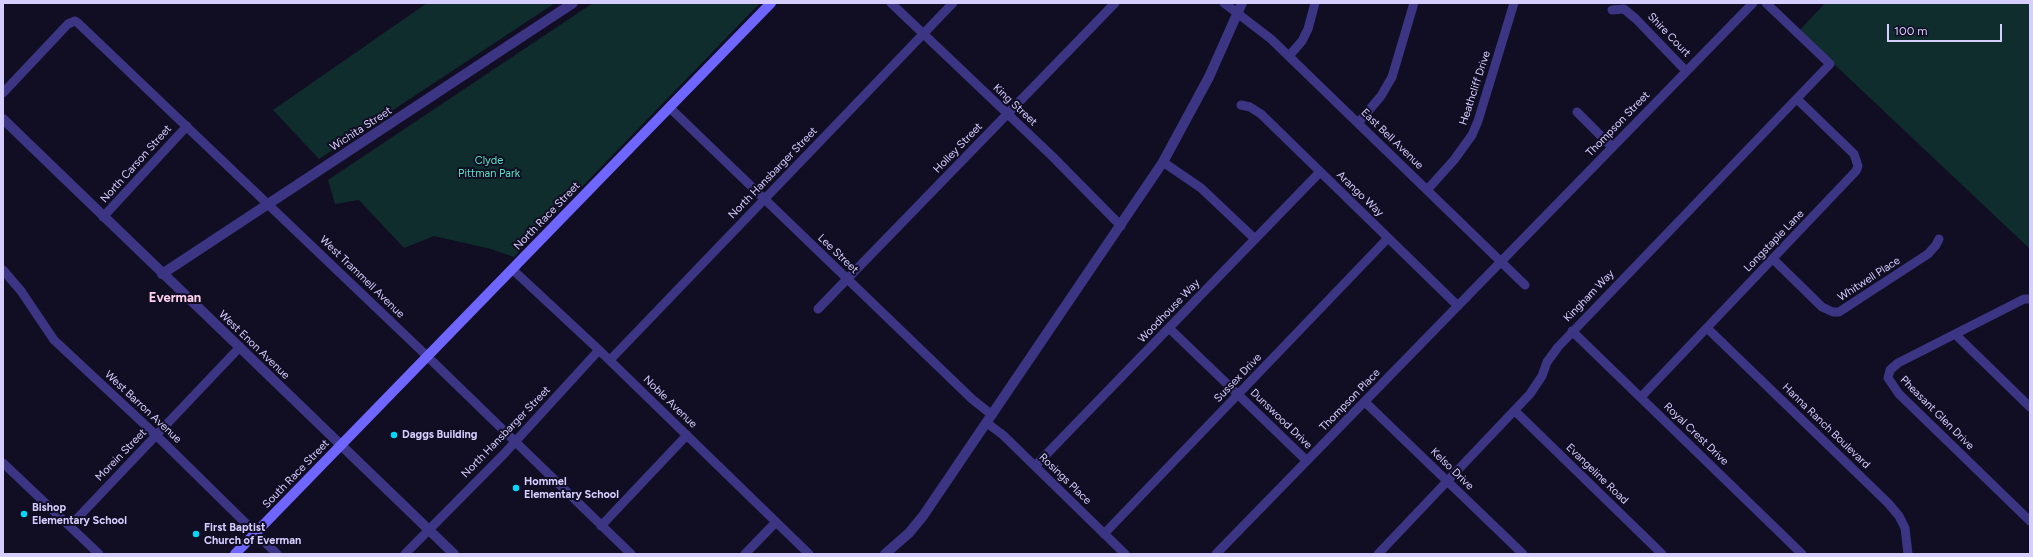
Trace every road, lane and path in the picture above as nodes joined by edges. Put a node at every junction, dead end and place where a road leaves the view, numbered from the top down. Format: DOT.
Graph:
graph roads {
  1 [pos="573,3"];
  2 [pos="771,3"];
  3 [pos="891,3"];
  4 [pos="953,3"];
  5 [pos="1115,3"];
  6 [pos="1224,3"];
  7 [pos="1242,3"];
  8 [pos="1316,3"];
  9 [pos="1414,3"];
  10 [pos="1514,3"];
  11 [pos="1753,3"];
  12 [pos="1766,3"];
  13 [pos="1612,10"];
  14 [pos="1239,14"];
  15 [pos="923,34"];
  16 [pos="1289,56"];
  17 [pos="1686,71"];
  18 [pos="3,93"];
  19 [pos="1797,98"];
  20 [pos="1240,105"];
  21 [pos="670,108"];
  22 [pos="1577,112"];
  23 [pos="1008,114"];
  24 [pos="3,120"];
  25 [pos="1358,123"];
  26 [pos="187,126"];
  27 [pos="1612,147"];
  28 [pos="1163,162"];
  29 [pos="1320,172"];
  30 [pos="1427,190"];
  31 [pos="764,199"];
  32 [pos="268,203"];
  33 [pos="104,218"];
  34 [pos="1121,226"];
  35 [pos="1388,238"];
  36 [pos="1939,239"];
  37 [pos="1255,240"];
  38 [pos="1773,259"];
  39 [pos="1502,262"];
  40 [pos="512,269"];
  41 [pos="3,270"];
  42 [pos="162,274"];
  43 [pos="847,279"];
  44 [pos="1525,285"];
  45 [pos="2030,299"];
  46 [pos="1458,306"];
  47 [pos="818,310"];
  48 [pos="1169,328"];
  49 [pos="1707,328"];
  50 [pos="1572,331"];
  51 [pos="1955,334"];
  52 [pos="239,348"];
  53 [pos="599,350"];
  54 [pos="428,357"];
  55 [pos="610,360"];
  56 [pos="1238,394"];
  57 [pos="1641,397"];
  58 [pos="1365,402"];
  59 [pos="2030,407"];
  60 [pos="1515,411"];
  61 [pos="989,419"];
  62 [pos="687,435"];
  63 [pos="157,436"];
  64 [pos="515,442"];
  65 [pos="341,445"];
  66 [pos="1307,461"];
  67 [pos="3,463"];
  68 [pos="1035,466"];
  69 [pos="1447,481"];
  70 [pos="2030,521"];
  71 [pos="776,522"];
  72 [pos="70,526"];
  73 [pos="601,526"];
  74 [pos="428,529"];
  75 [pos="256,533"];
  76 [pos="1104,534"];
  77 [pos="1382,552"];
  78 [pos="99,554"];
  79 [pos="236,554"];
  80 [pos="278,554"];
  81 [pos="404,554"];
  82 [pos="454,554"];
  83 [pos="631,554"];
  84 [pos="745,554"];
  85 [pos="810,554"];
  86 [pos="885,554"];
  87 [pos="1125,554"];
  88 [pos="1216,554"];
  89 [pos="1523,554"];
  90 [pos="1662,554"];
  91 [pos="1802,554"];
  92 [pos="1908,554"];
  1 -- 32 [label="street, Wichita Street"];
  2 -- 21 [label="main road, North Race Street"];
  3 -- 15 [label="street, King Street"];
  4 -- 15 [label="street, North Hansbarger Street"];
  5 -- 23 [label="street, Holley Street"];
  6 -- 14 [label="street, East Bell Avenue"];
  7 -- 14 [label="street"];
  8 -- 16 [label="street"];
  9 -- 25 [label="street"];
  10 -- 30 [label="street, Heathcliff Drive"];
  11 -- 17 [label="street, Thompson Street"];
  12 -- 19 [label="street, Kingham Way"];
  13 -- 17 [label="street, Shire Court"];
  14 -- 16 [label="street, East Bell Avenue"];
  14 -- 28 [label="street"];
  15 -- 23 [label="street, King Street"];
  15 -- 31 [label="street, North Hansbarger Street"];
  16 -- 25 [label="street, East Bell Avenue"];
  17 -- 27 [label="street, Thompson Street"];
  18 -- 26 [label="street, West Trammell Avenue"];
  19 -- 38 [label="street, Longstaple Lane"];
  19 -- 50 [label="street, Kingham Way"];
  20 -- 29 [label="street, Arango Way"];
  21 -- 31 [label="street, Lee Street"];
  21 -- 40 [label="main road, North Race Street"];
  22 -- 27 [label="street"];
  23 -- 34 [label="street, King Street"];
  23 -- 43 [label="street, Holley Street"];
  24 -- 33 [label="street, West Enon Avenue"];
  25 -- 30 [label="street, East Bell Avenue"];
  26 -- 32 [label="street, West Trammell Avenue"];
  26 -- 33 [label="street, North Carson Street"];
  27 -- 39 [label="street, Thompson Street"];
  28 -- 34 [label="street"];
  28 -- 37 [label="street"];
  29 -- 35 [label="street, Arango Way"];
  29 -- 37 [label="street, Woodhouse Way"];
  30 -- 39 [label="street, East Bell Avenue"];
  31 -- 43 [label="street, Lee Street"];
  31 -- 55 [label="street, North Hansbarger Street"];
  32 -- 42 [label="street, Wichita Street"];
  32 -- 54 [label="street, West Trammell Avenue"];
  33 -- 42 [label="street, West Enon Avenue"];
  34 -- 61 [label="street"];
  35 -- 46 [label="street, Arango Way"];
  35 -- 56 [label="street, Sussex Drive"];
  36 -- 38 [label="street, Whitwell Place"];
  37 -- 48 [label="street, Woodhouse Way"];
  38 -- 49 [label="street, Longstaple Lane"];
  39 -- 44 [label="street, East Bell Avenue"];
  39 -- 46 [label="street, Thompson Place"];
  40 -- 53 [label="street, Noble Avenue"];
  40 -- 54 [label="main road, North Race Street"];
  41 -- 63 [label="street, West Barron Avenue"];
  42 -- 52 [label="street, West Enon Avenue"];
  43 -- 47 [label="street, Holley Street"];
  43 -- 61 [label="street, Lee Street"];
  45 -- 51 [label="street"];
  46 -- 58 [label="street, Thompson Place"];
  48 -- 56 [label="street, Dunswood Drive"];
  48 -- 68 [label="street, Woodhouse Way"];
  49 -- 57 [label="street, Longstaple Lane"];
  49 -- 92 [label="street, Hanna Ranch Boulevard"];
  50 -- 57 [label="street, Royal Crest Drive"];
  50 -- 60 [label="street, Kingham Way"];
  51 -- 59 [label="street"];
  51 -- 70 [label="street, Pheasant Glen Drive"];
  52 -- 63 [label="street, Morein Street"];
  52 -- 65 [label="street, West Enon Avenue"];
  53 -- 55 [label="street, Noble Avenue"];
  53 -- 64 [label="street, North Hansbarger Street"];
  54 -- 64 [label="street, West Trammell Avenue"];
  54 -- 65 [label="main road, North Race Street"];
  55 -- 62 [label="street, Noble Avenue"];
  56 -- 66 [label="street, Dunswood Drive"];
  56 -- 76 [label="street, Sussex Drive"];
  57 -- 91 [label="street, Royal Crest Drive"];
  58 -- 66 [label="street, Thompson Place"];
  58 -- 69 [label="street, Kelso Drive"];
  60 -- 69 [label="street, Kingham Way"];
  60 -- 90 [label="street, Evangeline Road"];
  61 -- 68 [label="street, Rosings Place"];
  61 -- 86 [label="street"];
  62 -- 71 [label="street, Noble Avenue"];
  62 -- 73 [label="street"];
  63 -- 72 [label="street, Morein Street"];
  63 -- 75 [label="street, West Barron Avenue"];
  64 -- 73 [label="street, West Trammell Avenue"];
  64 -- 74 [label="street, North Hansbarger Street"];
  65 -- 74 [label="street, West Enon Avenue"];
  65 -- 75 [label="main road, South Race Street"];
  66 -- 88 [label="street, Thompson Place"];
  67 -- 72 [label="street"];
  68 -- 76 [label="street, Rosings Place"];
  69 -- 77 [label="street, Kingham Way"];
  69 -- 89 [label="street, Kelso Drive"];
  71 -- 84 [label="street"];
  71 -- 85 [label="street, Noble Avenue"];
  72 -- 78 [label="street"];
  73 -- 83 [label="street, West Trammell Avenue"];
  74 -- 81 [label="street, North Hansbarger Street"];
  74 -- 82 [label="street, West Enon Avenue"];
  75 -- 79 [label="main road, South Race Street"];
  75 -- 80 [label="street, West Barron Avenue"];
  76 -- 87 [label="street, Rosings Place"];
}
